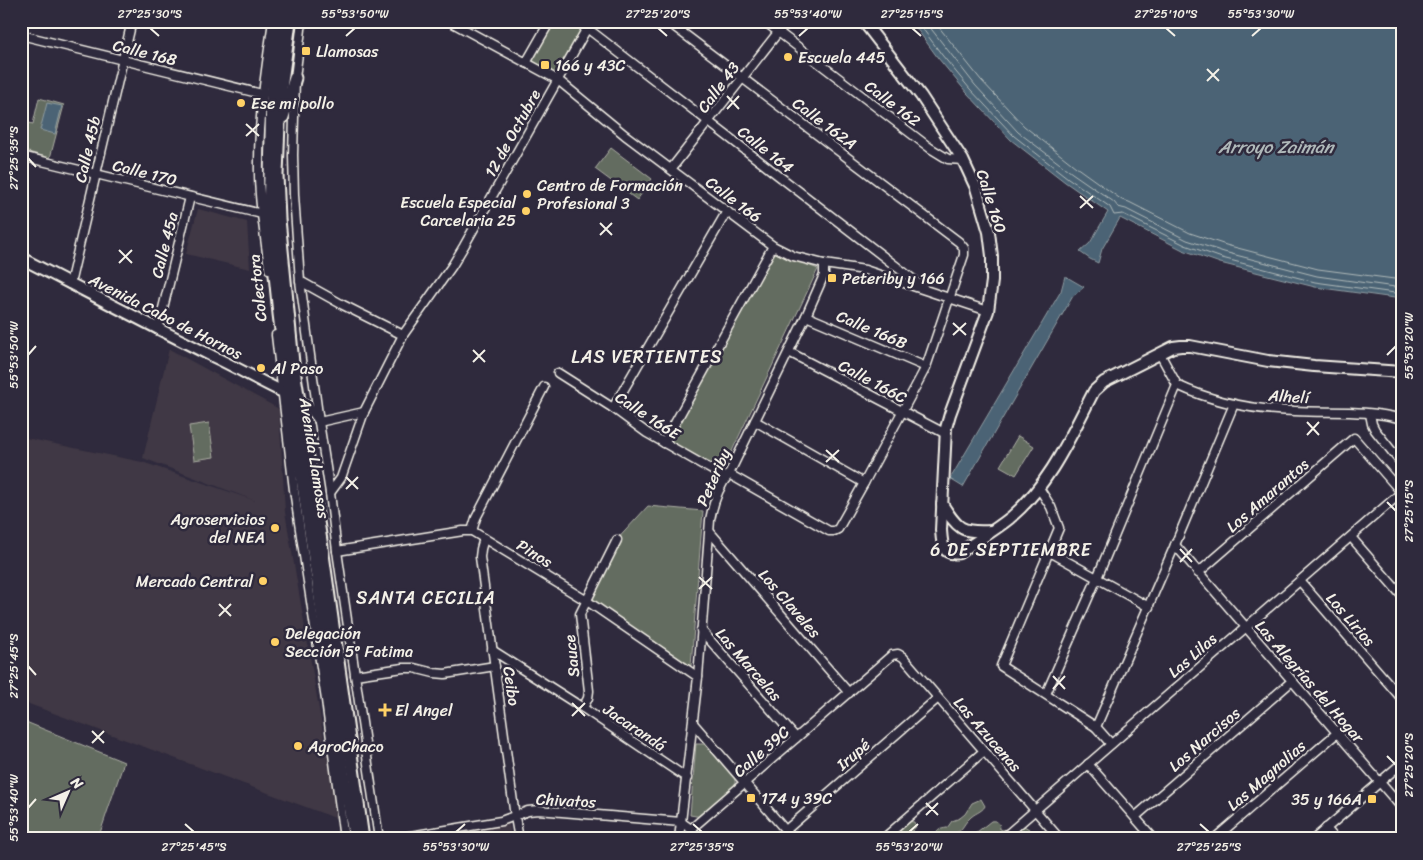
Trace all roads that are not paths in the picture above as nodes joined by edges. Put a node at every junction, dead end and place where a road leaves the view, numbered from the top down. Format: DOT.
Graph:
graph roads {
  1 [pos="132,21"];
  2 [pos="273,21"];
  3 [pos="280,21"];
  4 [pos="290,21"];
  5 [pos="302,21"];
  6 [pos="450,21"];
  7 [pos="550,21"];
  8 [pos="764,21"];
  9 [pos="787,21"];
  10 [pos="864,21"];
  11 [pos="672,23"];
  12 [pos="589,25"];
  13 [pos="778,32"];
  14 [pos="21,36"];
  15 [pos="123,60"];
  16 [pos="526,63"];
  17 [pos="742,77"];
  18 [pos="295,78"];
  19 [pos="558,80"];
  20 [pos="262,94"];
  21 [pos="709,122"];
  22 [pos="279,130"];
  23 [pos="21,156"];
  24 [pos="962,160"];
  25 [pos="671,169"];
  26 [pos="96,174"];
  27 [pos="190,197"];
  28 [pos="727,211"];
  29 [pos="262,214"];
  30 [pos="773,246"];
  31 [pos="21,258"];
  32 [pos="824,264"];
  33 [pos="300,281"];
  34 [pos="70,284"];
  35 [pos="928,292"];
  36 [pos="950,299"];
  37 [pos="988,311"];
  38 [pos="806,316"];
  39 [pos="158,329"];
  40 [pos="403,335"];
  41 [pos="789,352"];
  42 [pos="1160,354"];
  43 [pos="926,367"];
  44 [pos="1402,372"];
  45 [pos="558,373"];
  46 [pos="1177,385"];
  47 [pos="544,387"];
  48 [pos="290,395"];
  49 [pos="1234,404"];
  50 [pos="613,408"];
  51 [pos="902,411"];
  52 [pos="364,412"];
  53 [pos="1370,414"];
  54 [pos="1402,419"];
  55 [pos="755,421"];
  56 [pos="319,422"];
  57 [pos="946,434"];
  58 [pos="664,443"];
  59 [pos="1402,464"];
  60 [pos="727,476"];
  61 [pos="864,483"];
  62 [pos="1039,488"];
  63 [pos="330,493"];
  64 [pos="1402,493"];
  65 [pos="942,504"];
  66 [pos="472,531"];
  67 [pos="992,531"];
  68 [pos="710,532"];
  69 [pos="1351,537"];
  70 [pos="335,538"];
  71 [pos="484,538"];
  72 [pos="617,540"];
  73 [pos="312,541"];
  74 [pos="1175,545"];
  75 [pos="337,551"];
  76 [pos="1050,552"];
  77 [pos="1198,573"];
  78 [pos="1097,578"];
  79 [pos="1300,581"];
  80 [pos="1402,596"];
  81 [pos="587,601"];
  82 [pos="1149,607"];
  83 [pos="1246,628"];
  84 [pos="700,630"];
  85 [pos="492,650"];
  86 [pos="892,655"];
  87 [pos="495,666"];
  88 [pos="355,675"];
  89 [pos="698,677"];
  90 [pos="1292,681"];
  91 [pos="849,693"];
  92 [pos="1046,694"];
  93 [pos="938,698"];
  94 [pos="330,699"];
  95 [pos="1402,699"];
  96 [pos="583,708"];
  97 [pos="693,723"];
  98 [pos="1096,727"];
  99 [pos="1337,733"];
  100 [pos="796,738"];
  101 [pos="1111,744"];
  102 [pos="984,751"];
  103 [pos="1402,763"];
  104 [pos="1088,764"];
  105 [pos="687,778"];
  106 [pos="340,779"];
  107 [pos="1379,782"];
  108 [pos="745,783"];
  109 [pos="1402,808"];
  110 [pos="1035,810"];
  111 [pos="515,817"];
  112 [pos="1135,817"];
  113 [pos="681,822"];
  114 [pos="1326,828"];
  115 [pos="691,829"];
  116 [pos="786,830"];
  117 [pos="344,839"];
  118 [pos="355,839"];
  119 [pos="363,839"];
  120 [pos="378,839"];
  121 [pos="392,839"];
  122 [pos="519,839"];
  123 [pos="679,839"];
  124 [pos="699,839"];
  125 [pos="793,839"];
  126 [pos="883,839"];
  127 [pos="1002,839"];
  128 [pos="1060,839"];
  129 [pos="1154,839"];
  130 [pos="1214,839"];
  131 [pos="1314,839"];
  132 [pos="1334,839"];
  1 -- 15 [label="street, Calle 45b"];
  2 -- 20 [label="street, Colectora"];
  3 -- 48 [label="highway, Avenida Llamosas"];
  4 -- 22 [label="highway, Avenida Llamosas"];
  5 -- 18 [label="street"];
  6 -- 16 [label="street, Calle 166"];
  7 -- 16 [label="street"];
  8 -- 13 [label="street, Calle 162"];
  9 -- 13 [label="street, Calle 43"];
  10 -- 24 [label="main road, Calle 160"];
  11 -- 17 [label="street, Calle 162A"];
  12 -- 19 [label="street, 12 de Octubre"];
  12 -- 21 [label="street, Calle 164"];
  13 -- 17 [label="street, Calle 43"];
  13 -- 24 [label="street, Calle 162"];
  14 -- 15 [label="street, Calle 168"];
  15 -- 20 [label="street, Calle 168"];
  15 -- 26 [label="street, Calle 45b"];
  16 -- 19 [label="street, Calle 166"];
  17 -- 21 [label="street, Calle 43"];
  17 -- 36 [label="street, Calle 162A"];
  18 -- 22 [label="highway"];
  18 -- 33 [label="street"];
  19 -- 25 [label="street, Calle 166"];
  19 -- 40 [label="street, 12 de Octubre"];
  20 -- 29 [label="street, Colectora"];
  21 -- 25 [label="street, Calle 43"];
  21 -- 35 [label="street, Calle 164"];
  22 -- 48 [label="highway, Avenida Llamosas"];
  23 -- 26 [label="street, Calle 170"];
  24 -- 37 [label="main road, Calle 160"];
  25 -- 28 [label="street, Calle 166"];
  26 -- 27 [label="street, Calle 170"];
  26 -- 34 [label="street, Calle 45b"];
  27 -- 29 [label="street, Calle 170"];
  27 -- 39 [label="street, Calle 45a"];
  28 -- 30 [label="street, Calle 166"];
  28 -- 50 [label="street"];
  29 -- 48 [label="street, Colectora"];
  30 -- 32 [label="street, Calle 166"];
  30 -- 58 [label="street"];
  31 -- 34 [label="main road, Avenida Cabo de Hornos"];
  32 -- 35 [label="street, Calle 166"];
  32 -- 38 [label="street, Peteriby"];
  33 -- 40 [label="street"];
  33 -- 56 [label="street"];
  34 -- 39 [label="main road, Avenida Cabo de Hornos"];
  35 -- 36 [label="street, Calle 166"];
  36 -- 37 [label="street, Calle 166"];
  36 -- 43 [label="street"];
  37 -- 57 [label="main road, Calle 160"];
  38 -- 41 [label="street, Peteriby"];
  38 -- 43 [label="street, Calle 166B"];
  39 -- 48 [label="main road, Avenida Cabo de Hornos"];
  40 -- 52 [label="street, 12 de Octubre"];
  41 -- 51 [label="street, Calle 166C"];
  41 -- 55 [label="street, Peteriby"];
  42 -- 44 [label="main road, Calle 160"];
  42 -- 46 [label="street"];
  42 -- 62 [label="main road, Calle 160"];
  43 -- 51 [label="street"];
  45 -- 50 [label="street, Calle 166E"];
  46 -- 49 [label="street, Alhelí"];
  46 -- 78 [label="street"];
  47 -- 66 [label="street"];
  48 -- 56 [label="street"];
  48 -- 73 [label="highway, Avenida Llamosas"];
  49 -- 53 [label="street, Alhelí"];
  49 -- 74 [label="street"];
  50 -- 58 [label="street, Calle 166E"];
  51 -- 57 [label="street, Calle 166C"];
  51 -- 61 [label="street"];
  52 -- 56 [label="street"];
  52 -- 63 [label="street, 12 de Octubre"];
  53 -- 54 [label="street, Alhelí"];
  53 -- 59 [label="street"];
  55 -- 60 [label="street, Peteriby"];
  55 -- 61 [label="street"];
  56 -- 63 [label="street"];
  57 -- 65 [label="main road, Calle 160"];
  58 -- 60 [label="street, Calle 166E"];
  60 -- 61 [label="street, Calle 166E"];
  60 -- 68 [label="street, Peteriby"];
  62 -- 67 [label="main road, Calle 160"];
  62 -- 76 [label="street"];
  63 -- 70 [label="street"];
  64 -- 69 [label="street, Las Lilas"];
  64 -- 77 [label="street, Los Amarantos"];
  65 -- 67 [label="main road"];
  65 -- 67 [label="main road, Calle 160"];
  66 -- 71 [label="street, Pinos"];
  66 -- 75 [label="street"];
  68 -- 84 [label="street, Peteriby"];
  68 -- 91 [label="street, Los Claveles"];
  69 -- 79 [label="street, Las Lilas"];
  69 -- 80 [label="street"];
  70 -- 73 [label="street"];
  70 -- 75 [label="street"];
  71 -- 81 [label="street, Pinos"];
  71 -- 85 [label="street, Ceibo"];
  72 -- 81 [label="street, Sauce"];
  73 -- 94 [label="highway, Avenida Llamosas"];
  73 -- 94 [label="street"];
  73 -- 119 [label="highway, Avenida Llamosas"];
  74 -- 77 [label="street, Las Alegrías del Hogar"];
  74 -- 82 [label="street"];
  75 -- 88 [label="street"];
  76 -- 78 [label="street"];
  76 -- 92 [label="street"];
  77 -- 83 [label="street, Las Alegrías del Hogar"];
  78 -- 82 [label="street"];
  78 -- 92 [label="street"];
  79 -- 83 [label="street, Las Lilas"];
  79 -- 95 [label="street, Los Lirios"];
  81 -- 89 [label="street, Pinos"];
  81 -- 96 [label="street, Sauce"];
  82 -- 98 [label="street"];
  83 -- 90 [label="street, Las Alegrías del Hogar"];
  83 -- 101 [label="street, Las Lilas"];
  84 -- 89 [label="street, Peteriby"];
  84 -- 100 [label="street, Las Marcelas"];
  85 -- 87 [label="street, Ceibo"];
  85 -- 96 [label="street, Jacarandá"];
  86 -- 91 [label="street, Calle 39C"];
  86 -- 93 [label="street, Las Azucenas"];
  87 -- 88 [label="street"];
  87 -- 111 [label="street, Ceibo"];
  88 -- 120 [label="street"];
  89 -- 97 [label="street, Peteriby"];
  90 -- 99 [label="street, Las Alegrías del Hogar"];
  90 -- 112 [label="street, Los Narcisos"];
  91 -- 100 [label="street, Calle 39C"];
  92 -- 98 [label="street"];
  93 -- 102 [label="street, Las Azucenas"];
  93 -- 116 [label="street, Irupé"];
  94 -- 106 [label="highway, Avenida Llamosas"];
  96 -- 105 [label="street, Jacarandá"];
  97 -- 105 [label="street, Peteriby"];
  97 -- 108 [label="street"];
  98 -- 101 [label="street"];
  99 -- 107 [label="street, Las Alegrías del Hogar"];
  99 -- 130 [label="street, Las Magnolias"];
  100 -- 108 [label="street, Calle 39C"];
  101 -- 104 [label="street, Las Lilas"];
  102 -- 110 [label="street, Las Azucenas"];
  102 -- 126 [label="street"];
  103 -- 107 [label="street"];
  104 -- 110 [label="street, Las Lilas"];
  104 -- 112 [label="street"];
  105 -- 113 [label="street, Peteriby"];
  106 -- 117 [label="street"];
  106 -- 118 [label="highway, Avenida Llamosas"];
  107 -- 109 [label="street, Las Alegrías del Hogar"];
  107 -- 114 [label="street"];
  108 -- 115 [label="street, Calle 39C"];
  108 -- 116 [label="street"];
  110 -- 127 [label="street, Las Lilas"];
  110 -- 128 [label="street, Las Azucenas"];
  111 -- 113 [label="street, Chivatos"];
  111 -- 121 [label="street, Chivatos"];
  111 -- 122 [label="street, Ceibo"];
  112 -- 129 [label="street"];
  113 -- 115 [label="street"];
  113 -- 123 [label="street, Peteriby"];
  114 -- 131 [label="street"];
  114 -- 132 [label="street"];
  115 -- 124 [label="street"];
  116 -- 125 [label="street"];
}
